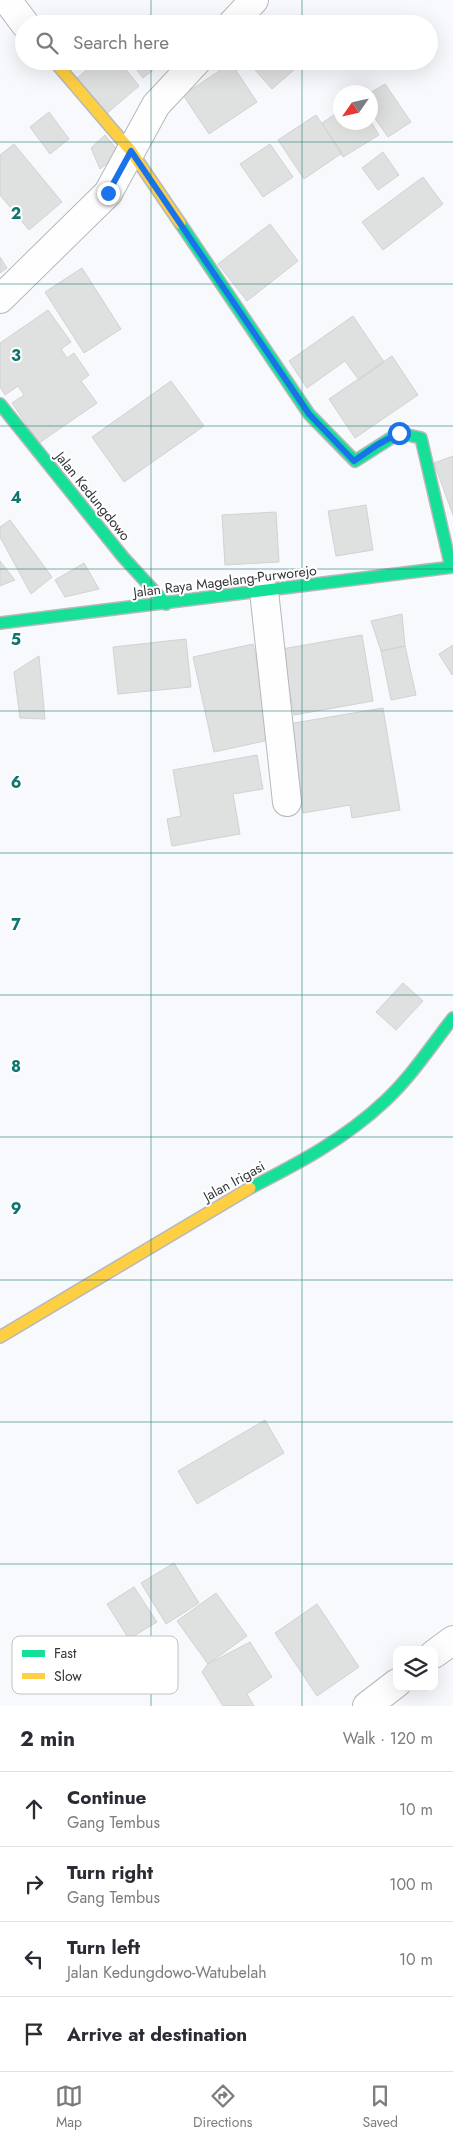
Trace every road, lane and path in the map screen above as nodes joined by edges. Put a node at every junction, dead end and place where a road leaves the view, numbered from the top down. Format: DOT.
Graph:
graph roads {
  1 [pos="7,0"];
  2 [pos="254,0"];
  3 [pos="18,15"];
  4 [pos="240,15"];
  5 [pos="62,70"];
  6 [pos="189,70"];
  7 [pos="131,151"];
  8 [pos="0,299"];
  9 [pos="0,404"];
  10 [pos="452,567"];
  11 [pos="264,591"];
  12 [pos="166,604"];
  13 [pos="0,623"];
  14 [pos="286,802"];
  15 [pos="453,1018"];
  16 [pos="0,1337"];
  17 [pos="453,1640"];
  18 [pos="438,1651"];
  19 [pos="393,1686"];
  20 [pos="367,1706"];
  1 -- 3 [label="street"];
  2 -- 4 [label="street"];
  5 -- 7 [label="street"];
  6 -- 7 [label="street"];
  7 -- 8 [label="street"];
  7 -- 10 [label="street"];
  9 -- 12 [label="street, Jalan Kedungdowo"];
  10 -- 11 [label="street, Jalan Raya Magelang-Purworejo"];
  11 -- 12 [label="street, Jalan Raya Magelang-Purworejo"];
  11 -- 14 [label="street"];
  12 -- 13 [label="street, Jalan Raya Magelang-Purworejo"];
  15 -- 16 [label="street, Jalan Irigasi"];
  17 -- 18 [label="street"];
  19 -- 20 [label="street"];
}
